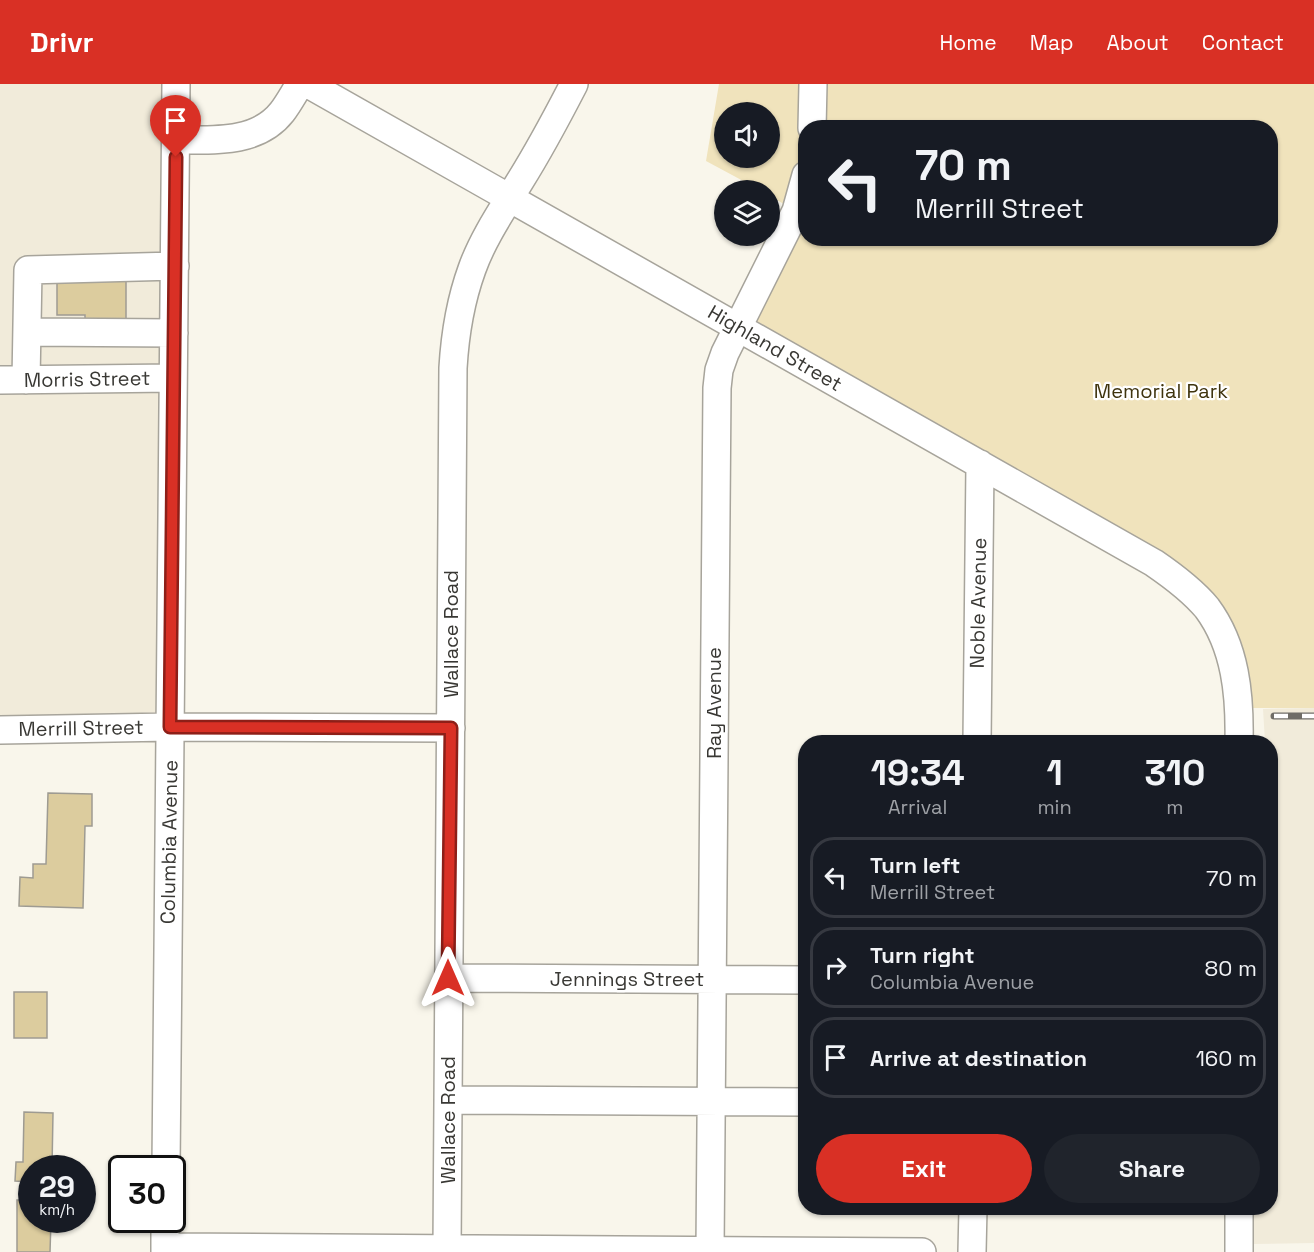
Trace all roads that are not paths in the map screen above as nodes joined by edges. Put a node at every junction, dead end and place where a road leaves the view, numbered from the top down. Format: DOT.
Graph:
graph roads {
  1 [pos="176,84"];
  2 [pos="300,84"];
  3 [pos="308,84"];
  4 [pos="574,84"];
  5 [pos="813,84"];
  6 [pos="812,120"];
  7 [pos="176,140"];
  8 [pos="510,197"];
  9 [pos="798,204"];
  10 [pos="175,266"];
  11 [pos="737,327"];
  12 [pos="27,332"];
  13 [pos="174,333"];
  14 [pos="173,378"];
  15 [pos="0,380"];
  16 [pos="27,380"];
  17 [pos="980,465"];
  18 [pos="170,727"];
  19 [pos="451,728"];
  20 [pos="0,730"];
  21 [pos="977,735"];
  22 [pos="1239,735"];
  23 [pos="448,978"];
  24 [pos="712,979"];
  25 [pos="798,980"];
  26 [pos="448,1101"];
  27 [pos="711,1101"];
  28 [pos="798,1102"];
  29 [pos="166,1155"];
  30 [pos="973,1215"];
  31 [pos="1239,1215"];
  32 [pos="165,1233"];
  33 [pos="165,1249"];
  34 [pos="344,1250"];
  35 [pos="447,1250"];
  36 [pos="710,1251"];
  37 [pos="922,1252"];
  38 [pos="972,1252"];
  39 [pos="1239,1252"];
  1 -- 7 [label="street, Columbia Avenue"];
  2 -- 7 [label="street"];
  3 -- 8 [label="street, Highland Street"];
  4 -- 8 [label="street, Wallace Road"];
  5 -- 6 [label="street"];
  7 -- 10 [label="street, Columbia Avenue"];
  8 -- 11 [label="street, Highland Street"];
  8 -- 19 [label="street, Wallace Road"];
  9 -- 11 [label="street, Ray Avenue"];
  10 -- 12 [label="street"];
  10 -- 13 [label="street, Columbia Avenue"];
  11 -- 17 [label="street, Highland Street"];
  11 -- 24 [label="street, Ray Avenue"];
  12 -- 13 [label="street"];
  12 -- 16 [label="street"];
  13 -- 14 [label="street, Columbia Avenue"];
  14 -- 16 [label="street, Morris Street"];
  14 -- 18 [label="street, Columbia Avenue"];
  15 -- 16 [label="street, Morris Street"];
  17 -- 21 [label="street, Noble Avenue"];
  17 -- 22 [label="street, Highland Street"];
  18 -- 19 [label="street, Merrill Street"];
  18 -- 20 [label="street, Merrill Street"];
  18 -- 29 [label="street, Columbia Avenue"];
  19 -- 23 [label="street, Wallace Road"];
  23 -- 24 [label="street, Jennings Street"];
  23 -- 26 [label="street, Wallace Road"];
  24 -- 25 [label="street, Jennings Street"];
  24 -- 27 [label="street, Ray Avenue"];
  26 -- 27 [label="street"];
  26 -- 35 [label="street, Wallace Road"];
  27 -- 28 [label="street"];
  27 -- 36 [label="street, Ray Avenue"];
  30 -- 38 [label="street"];
  31 -- 39 [label="street"];
  32 -- 33 [label="street"];
  33 -- 34 [label="street"];
  34 -- 35 [label="street"];
  35 -- 36 [label="street"];
  36 -- 37 [label="street"];
}
